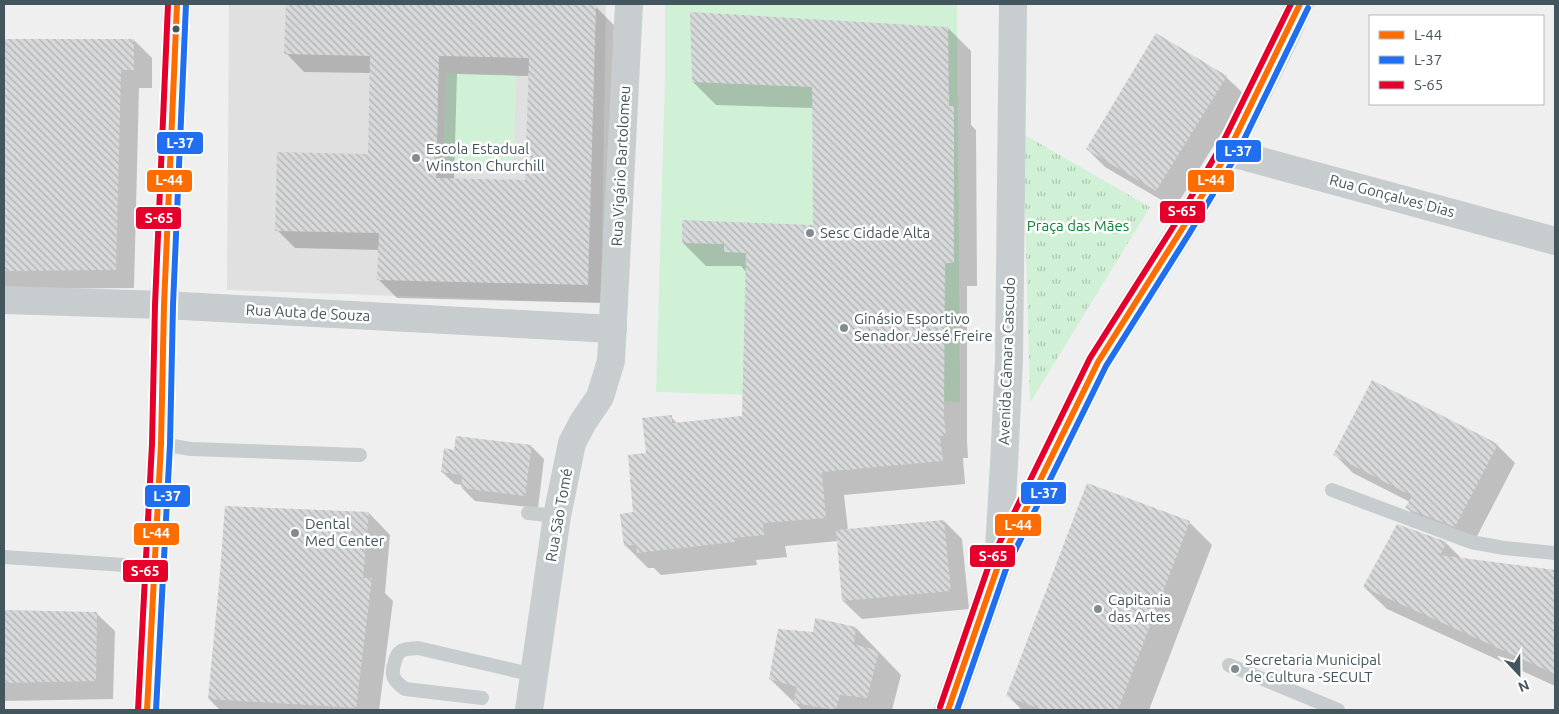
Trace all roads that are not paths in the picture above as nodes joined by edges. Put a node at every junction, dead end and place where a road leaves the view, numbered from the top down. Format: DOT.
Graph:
graph roads {
  1 [pos="177,4"];
  2 [pos="629,4"];
  3 [pos="1013,4"];
  4 [pos="1300,4"];
  5 [pos="1228,152"];
  6 [pos="1555,241"];
  7 [pos="4,300"];
  8 [pos="164,305"];
  9 [pos="613,329"];
  10 [pos="161,444"];
  11 [pos="360,455"];
  12 [pos="1332,490"];
  13 [pos="528,513"];
  14 [pos="557,516"];
  15 [pos="1555,553"];
  16 [pos="4,557"];
  17 [pos="998,566"];
  18 [pos="155,567"];
  19 [pos="1229,665"];
  20 [pos="534,675"];
  21 [pos="482,698"];
  22 [pos="534,709"];
  23 [pos="147,710"];
  24 [pos="948,710"];
  25 [pos="1338,710"];
  1 -- 8 [label="main road"];
  2 -- 9 [label="main road, Rua Vigário Bartolomeu"];
  3 -- 17 [label="main road, Avenida Câmara Cascudo"];
  4 -- 5 [label="main road"];
  5 -- 6 [label="street, Rua Gonçalves Dias"];
  5 -- 17 [label="main road"];
  7 -- 8 [label="street, Rua Auta de Souza"];
  8 -- 9 [label="street, Rua Auta de Souza"];
  8 -- 10 [label="main road"];
  9 -- 14 [label="main road, Rua São Tomé"];
  10 -- 11 [label="lane"];
  10 -- 18 [label="main road"];
  12 -- 15 [label="lane"];
  13 -- 14 [label="lane"];
  14 -- 20 [label="main road, Rua São Tomé"];
  16 -- 18 [label="lane"];
  17 -- 24 [label="main road, Avenida Câmara Cascudo"];
  18 -- 23 [label="main road"];
  19 -- 25 [label="lane"];
  20 -- 21 [label="lane"];
  20 -- 22 [label="main road, Rua São Tomé"];
}
